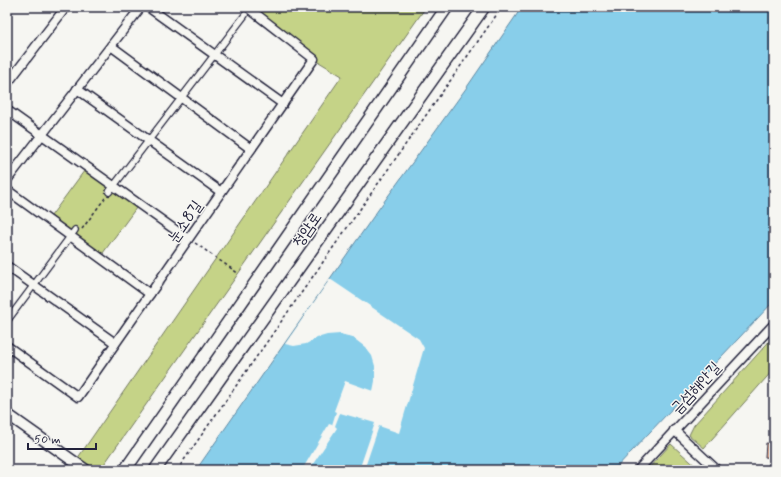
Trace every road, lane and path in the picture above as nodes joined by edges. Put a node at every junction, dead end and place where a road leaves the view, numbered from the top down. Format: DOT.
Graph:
graph roads {
  1 [pos="66,7"];
  2 [pos="141,7"];
  3 [pos="148,7"];
  4 [pos="447,7"];
  5 [pos="484,7"];
  6 [pos="502,7"];
  7 [pos="246,11"];
  8 [pos="111,46"];
  9 [pos="214,54"];
  10 [pos="7,84"];
  11 [pos="77,90"];
  12 [pos="182,98"];
  13 [pos="283,104"];
  14 [pos="7,110"];
  15 [pos="42,135"];
  16 [pos="149,140"];
  17 [pos="251,149"];
  18 [pos="7,180"];
  19 [pos="112,189"];
  20 [pos="7,190"];
  21 [pos="221,192"];
  22 [pos="72,233"];
  23 [pos="188,239"];
  24 [pos="7,266"];
  25 [pos="239,274"];
  26 [pos="34,285"];
  27 [pos="150,294"];
  28 [pos="7,321"];
  29 [pos="774,324"];
  30 [pos="115,343"];
  31 [pos="7,346"];
  32 [pos="7,414"];
  33 [pos="674,430"];
  34 [pos="86,470"];
  35 [pos="125,470"];
  36 [pos="155,470"];
  37 [pos="177,470"];
  38 [pos="638,470"];
  39 [pos="717,470"];
  1 -- 10 [label="street"];
  2 -- 8 [label="street"];
  3 -- 9 [label="street"];
  4 -- 35 [label="main road, 청암로"];
  5 -- 36 [label="main road, 청암로"];
  6 -- 37 [label="path"];
  7 -- 9 [label="street"];
  7 -- 13 [label="street, 눈소8길"];
  8 -- 11 [label="street"];
  8 -- 12 [label="street"];
  9 -- 12 [label="street"];
  9 -- 13 [label="street"];
  11 -- 15 [label="street"];
  11 -- 16 [label="street"];
  12 -- 16 [label="street"];
  12 -- 17 [label="street"];
  13 -- 17 [label="street, 눈소8길"];
  14 -- 15 [label="street"];
  15 -- 18 [label="street"];
  15 -- 19 [label="street"];
  16 -- 19 [label="street"];
  16 -- 21 [label="street"];
  17 -- 21 [label="street, 눈소8길"];
  19 -- 22 [label="path"];
  19 -- 23 [label="street"];
  20 -- 22 [label="street"];
  21 -- 23 [label="street, 눈소8길"];
  22 -- 26 [label="street"];
  22 -- 27 [label="street"];
  23 -- 25 [label="path"];
  23 -- 27 [label="street, 눈소8길"];
  24 -- 26 [label="street"];
  26 -- 28 [label="street"];
  26 -- 30 [label="street"];
  27 -- 30 [label="street, 눈소8길"];
  29 -- 33 [label="street, 금섬해안길"];
  30 -- 31 [label="street, 눈소8길"];
  32 -- 34 [label="street"];
  33 -- 38 [label="street, 금섬해안길"];
  33 -- 39 [label="street"];
}
